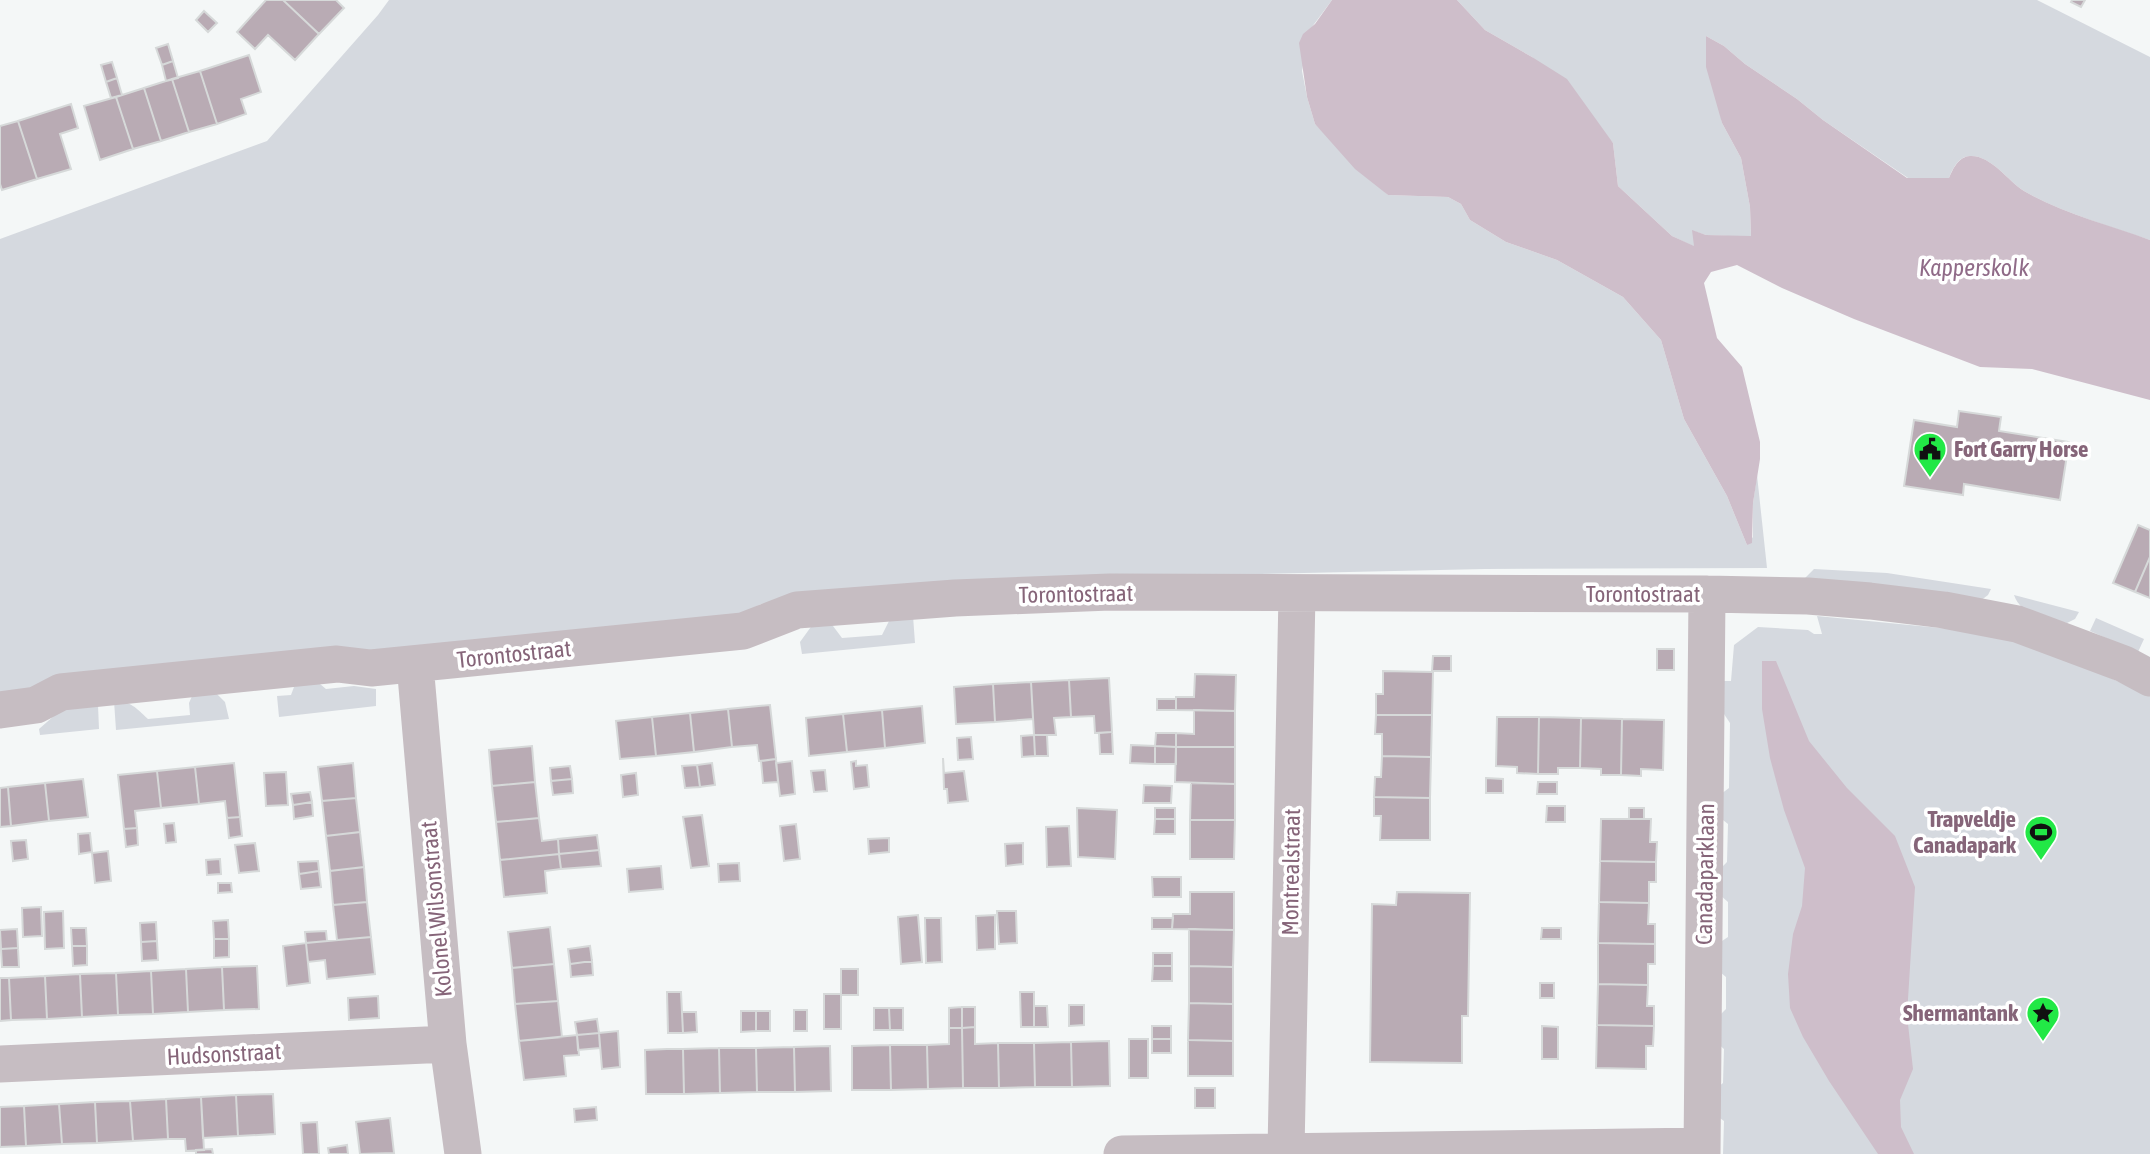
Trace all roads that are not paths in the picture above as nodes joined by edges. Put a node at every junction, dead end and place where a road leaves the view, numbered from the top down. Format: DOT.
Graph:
graph roads {
  1 [pos="1297,594"];
  2 [pos="1707,594"];
  3 [pos="415,664"];
  4 [pos="2150,678"];
  5 [pos="0,710"];
  6 [pos="448,1044"];
  7 [pos="0,1064"];
  8 [pos="1702,1150"];
  9 [pos="1286,1151"];
  10 [pos="463,1154"];
  11 [pos="1122,1154"];
  1 -- 2 [label="street, Torontostraat"];
  1 -- 3 [label="street, Torontostraat"];
  1 -- 9 [label="street, Montrealstraat"];
  2 -- 4 [label="street, Torontostraat"];
  2 -- 8 [label="street, Canadaparklaan"];
  3 -- 5 [label="street, Torontostraat"];
  3 -- 6 [label="street, Kolonel Wilsonstraat"];
  6 -- 7 [label="street, Hudsonstraat"];
  6 -- 10 [label="street, Kolonel Wilsonstraat"];
  8 -- 9 [label="street"];
  9 -- 11 [label="street"];
}
